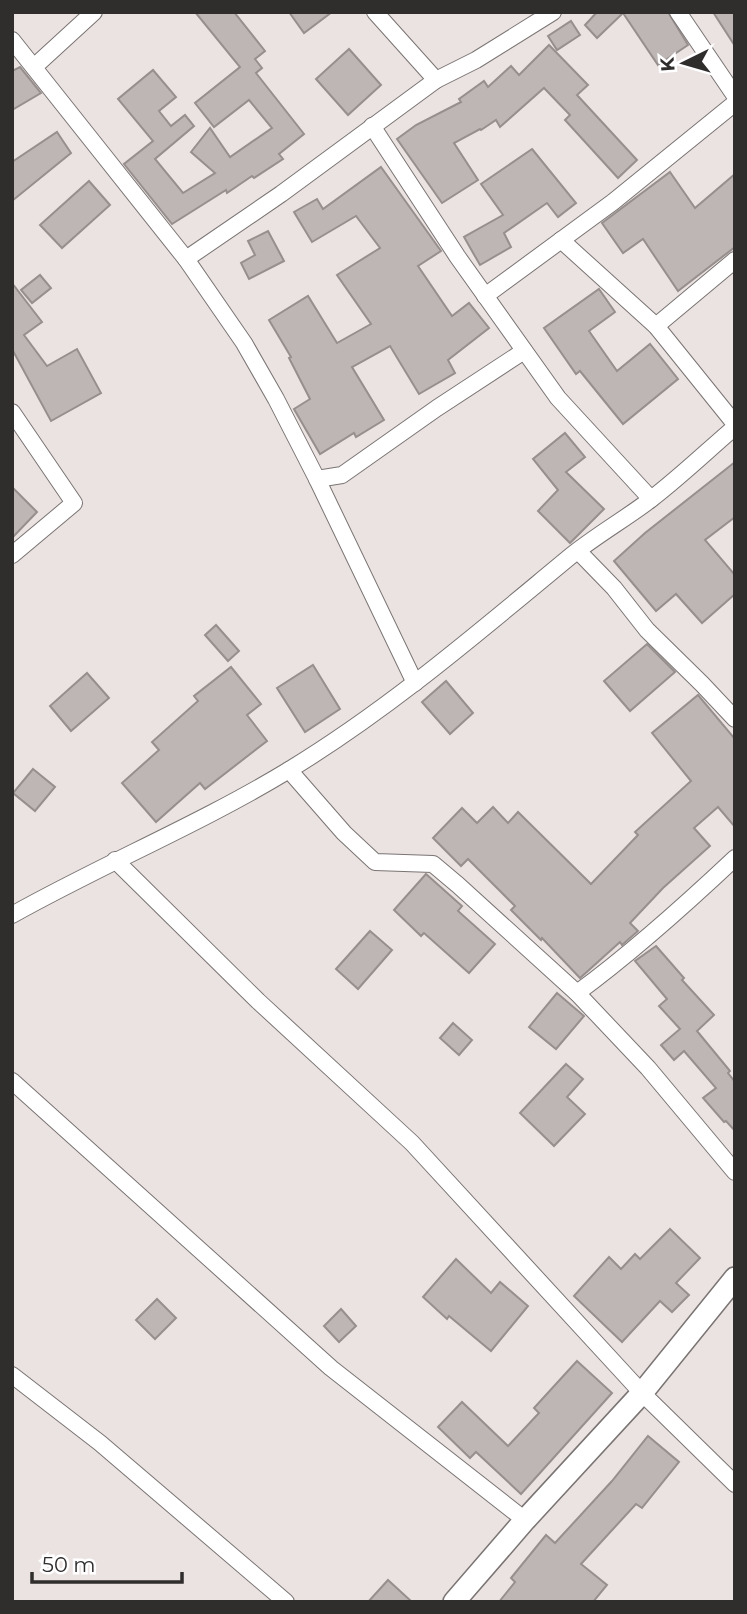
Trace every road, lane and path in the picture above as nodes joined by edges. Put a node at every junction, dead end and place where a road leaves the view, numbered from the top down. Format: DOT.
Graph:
graph roads {
  1 [pos="94,12"];
  2 [pos="375,12"];
  3 [pos="553,12"];
  4 [pos="678,12"];
  5 [pos="12,40"];
  6 [pos="34,67"];
  7 [pos="436,80"];
  8 [pos="735,96"];
  9 [pos="735,103"];
  10 [pos="372,126"];
  11 [pos="561,240"];
  12 [pos="186,259"];
  13 [pos="735,260"];
  14 [pos="485,296"];
  15 [pos="656,326"];
  16 [pos="524,351"];
  17 [pos="12,412"];
  18 [pos="735,425"];
  19 [pos="317,479"];
  20 [pos="651,499"];
  21 [pos="578,551"];
  22 [pos="12,555"];
  23 [pos="415,683"];
  24 [pos="735,719"];
  25 [pos="289,770"];
  26 [pos="735,858"];
  27 [pos="116,860"];
  28 [pos="12,915"];
  29 [pos="577,993"];
  30 [pos="12,1081"];
  31 [pos="735,1172"];
  32 [pos="735,1278"];
  33 [pos="12,1375"];
  34 [pos="642,1393"];
  35 [pos="735,1483"];
  36 [pos="525,1520"];
  37 [pos="286,1602"];
  38 [pos="454,1602"];
  1 -- 6 [label="street"];
  2 -- 7 [label="street"];
  3 -- 7 [label="street"];
  4 -- 8 [label="street"];
  5 -- 6 [label="street"];
  6 -- 12 [label="street"];
  7 -- 10 [label="street"];
  9 -- 11 [label="street"];
  10 -- 12 [label="street"];
  10 -- 14 [label="street"];
  11 -- 14 [label="street"];
  11 -- 15 [label="street"];
  12 -- 19 [label="street"];
  13 -- 15 [label="street"];
  14 -- 16 [label="street"];
  15 -- 18 [label="street"];
  16 -- 19 [label="street"];
  16 -- 20 [label="street"];
  17 -- 22 [label="street"];
  18 -- 20 [label="street"];
  19 -- 23 [label="street"];
  20 -- 21 [label="street"];
  21 -- 23 [label="street"];
  21 -- 24 [label="street"];
  23 -- 25 [label="street"];
  25 -- 27 [label="street"];
  25 -- 29 [label="street"];
  26 -- 29 [label="street"];
  27 -- 28 [label="street"];
  27 -- 34 [label="street"];
  29 -- 31 [label="street"];
  30 -- 36 [label="street"];
  32 -- 34 [label="main road"];
  33 -- 37 [label="street"];
  34 -- 35 [label="street"];
  34 -- 36 [label="main road"];
  36 -- 38 [label="main road"];
}
